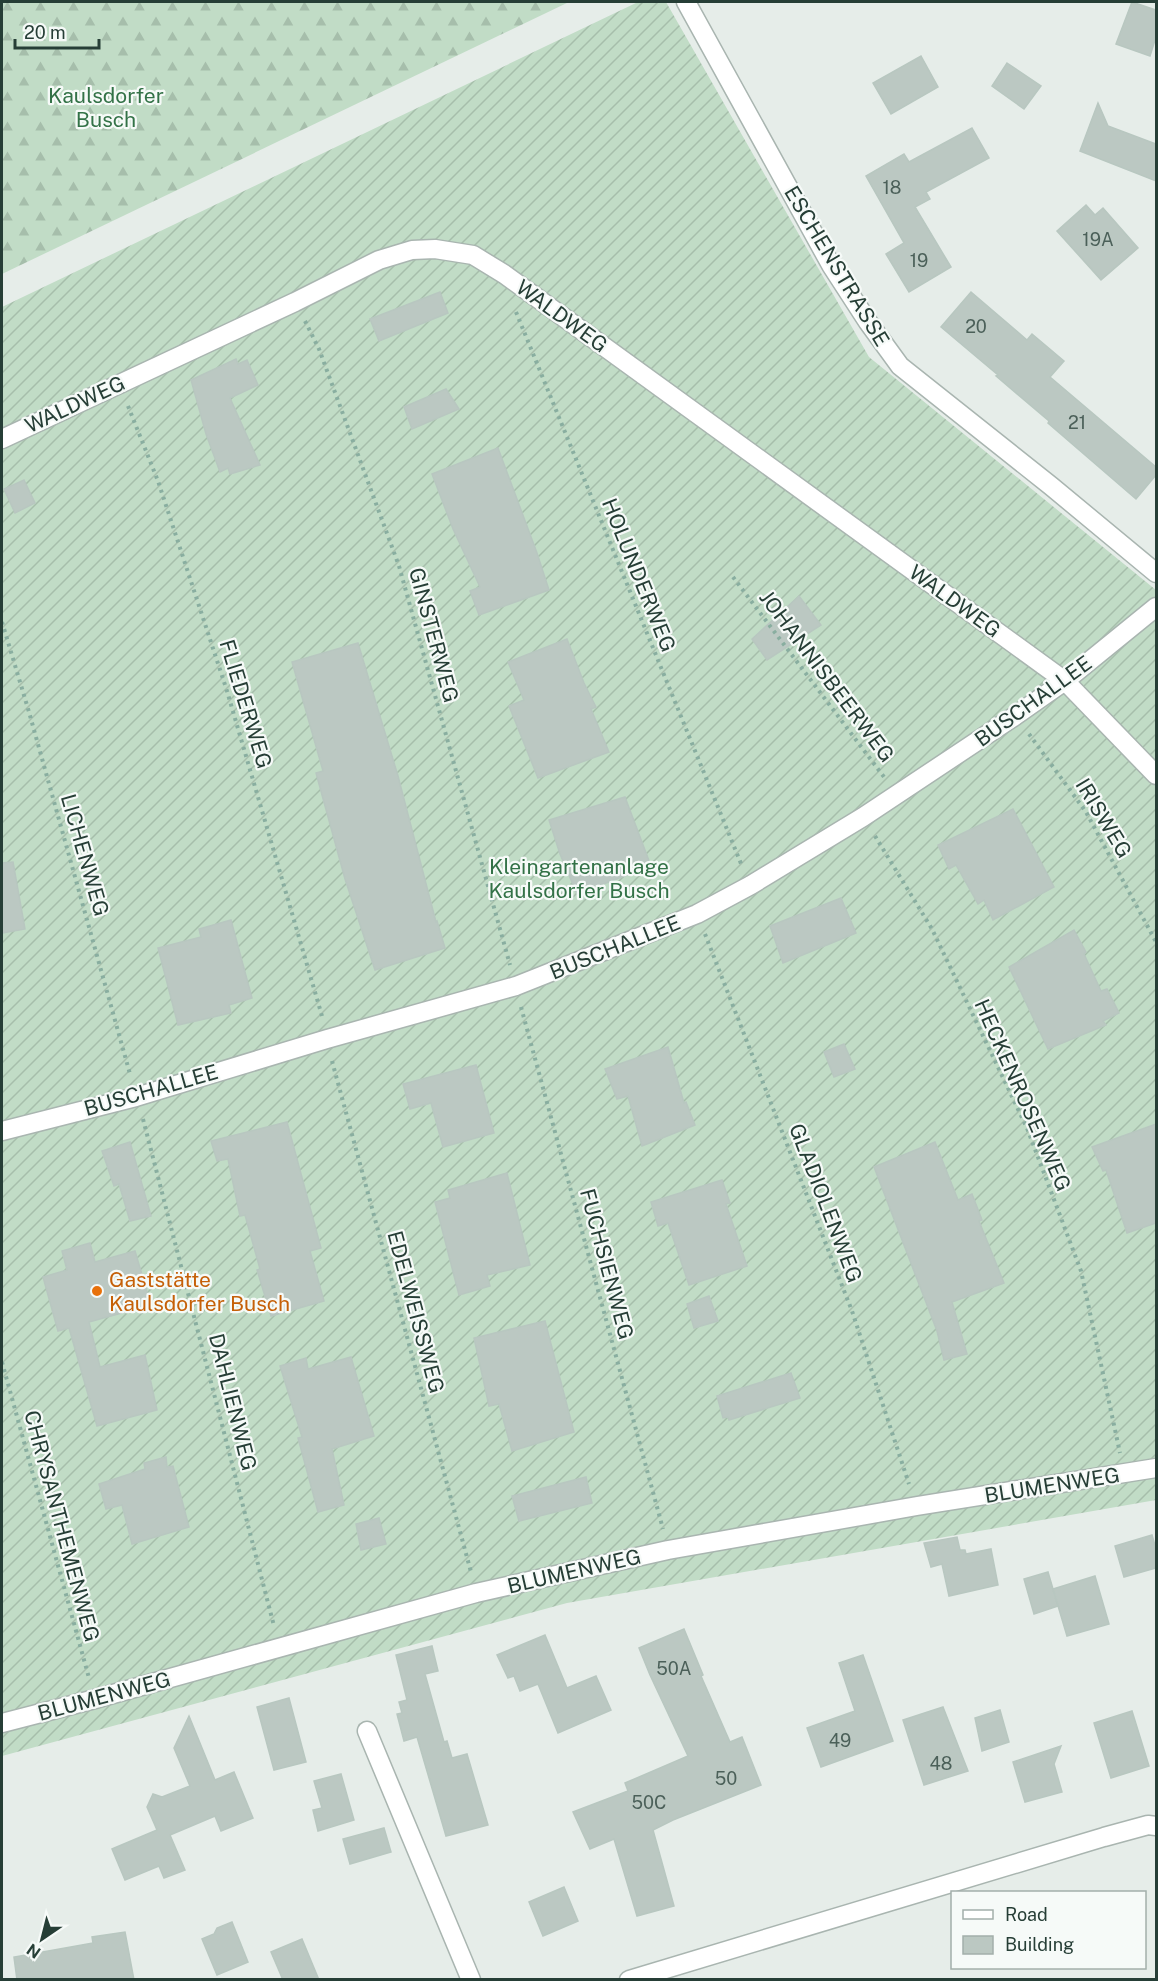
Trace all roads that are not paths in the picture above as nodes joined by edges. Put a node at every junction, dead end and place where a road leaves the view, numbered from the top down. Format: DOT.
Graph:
graph roads {
  1 [pos="686,2"];
  2 [pos="2,439"];
  3 [pos="1156,573"];
  4 [pos="1156,607"];
  5 [pos="1065,681"];
  6 [pos="1156,775"];
  7 [pos="2,1131"];
  8 [pos="1156,1468"];
  9 [pos="2,1723"];
  10 [pos="367,1731"];
  11 [pos="1156,1826"];
  12 [pos="471,1980"];
  13 [pos="629,1980"];
  1 -- 3 [label="street, ESCHENSTRASSE"];
  2 -- 5 [label="street, WALDWEG"];
  4 -- 5 [label="street, BUSCHALLEE"];
  5 -- 6 [label="street"];
  5 -- 7 [label="street, BUSCHALLEE"];
  8 -- 9 [label="street, BLUMENWEG"];
  10 -- 12 [label="street"];
  11 -- 13 [label="street"];
}
